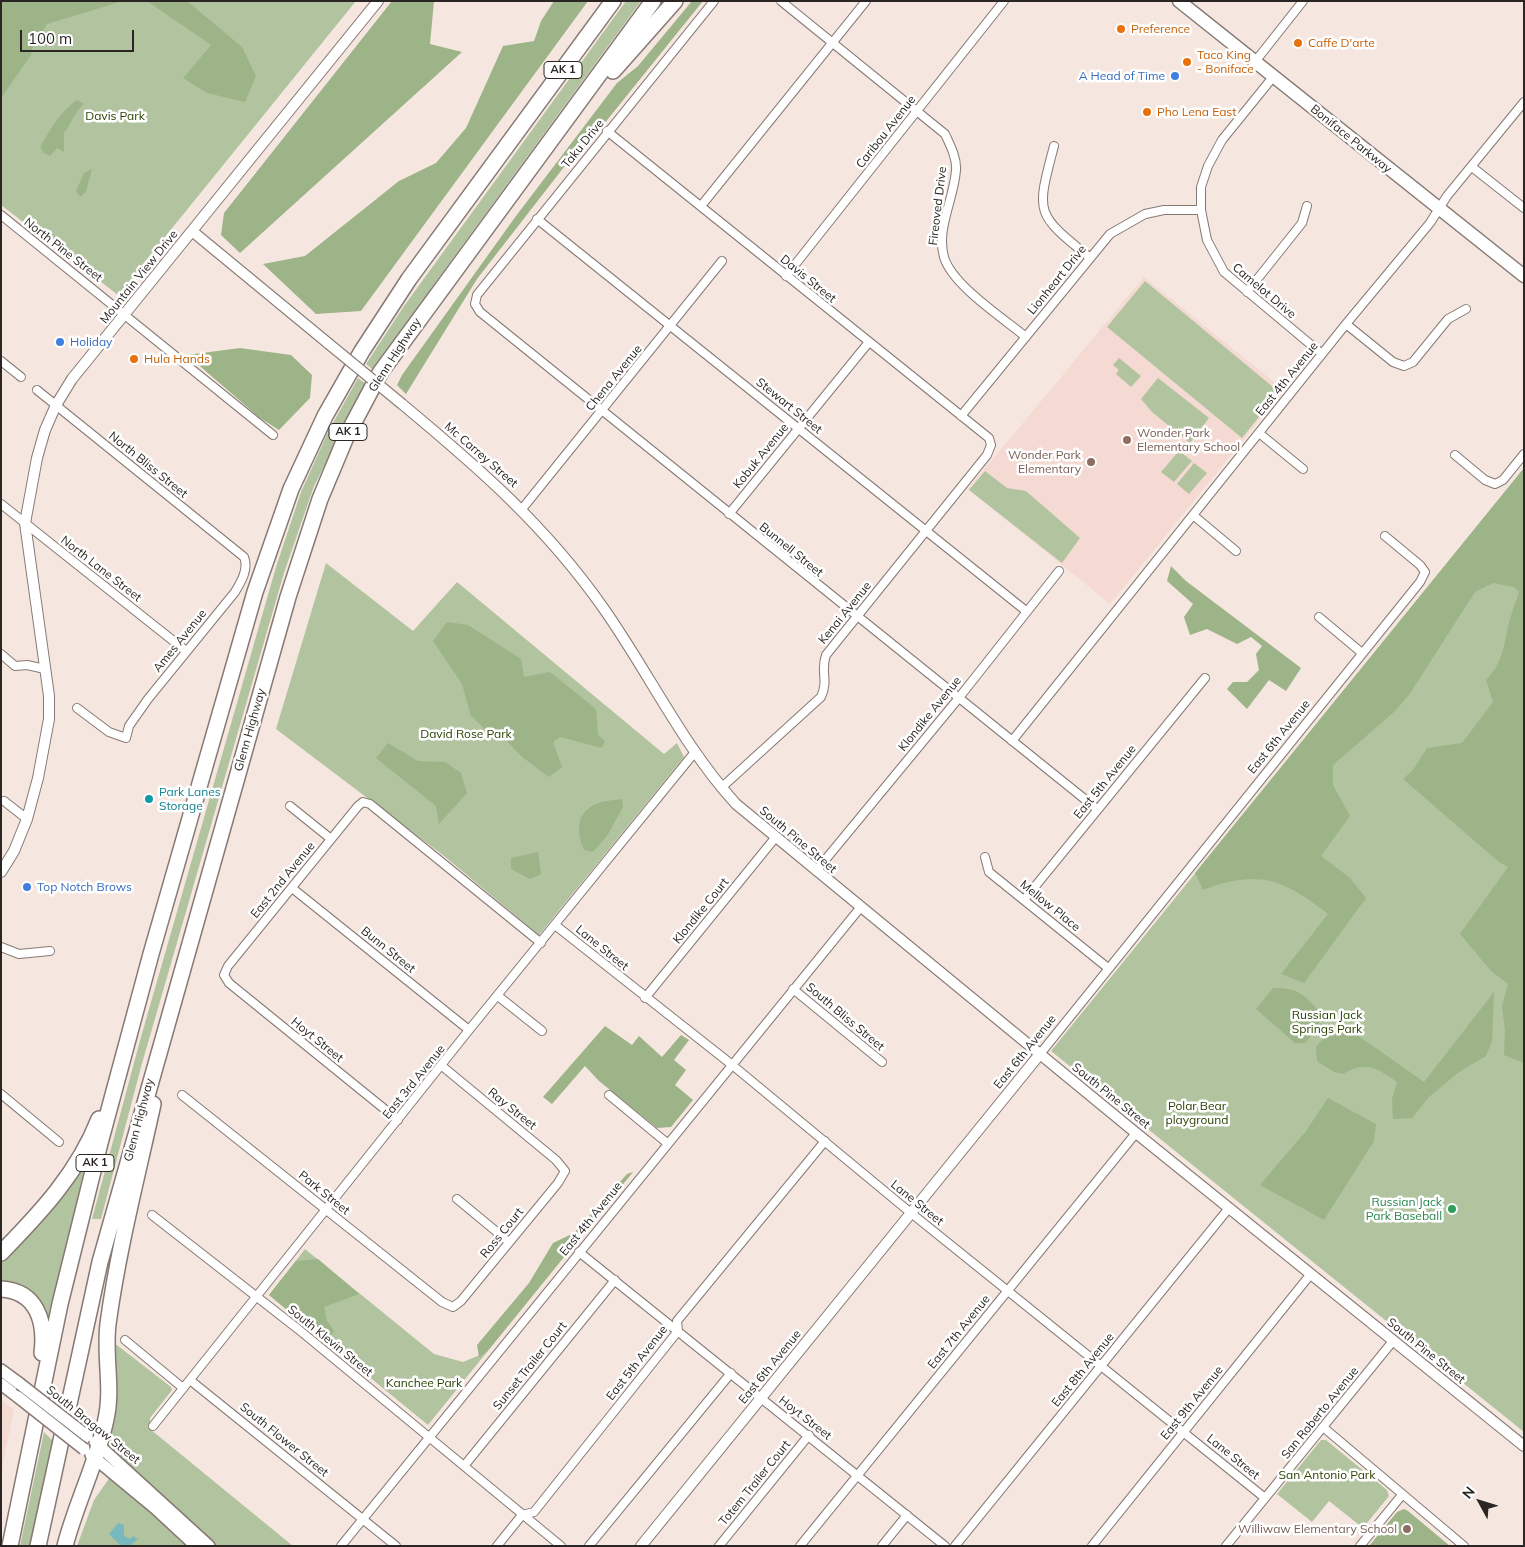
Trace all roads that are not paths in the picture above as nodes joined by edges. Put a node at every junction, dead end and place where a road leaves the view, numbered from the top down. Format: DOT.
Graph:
graph roads {
  1 [pos="378,1"];
  2 [pos="602,1"];
  3 [pos="613,1"];
  4 [pos="653,1"];
  5 [pos="676,1"];
  6 [pos="714,1"];
  7 [pos="781,1"];
  8 [pos="866,1"];
  9 [pos="1004,1"];
  10 [pos="1178,1"];
  11 [pos="1303,1"];
  12 [pos="832,43"];
  13 [pos="1254,63"];
  14 [pos="1273,77"];
  15 [pos="1524,102"];
  16 [pos="918,110"];
  17 [pos="565,123"];
  18 [pos="607,131"];
  19 [pos="512,140"];
  20 [pos="1054,146"];
  21 [pos="1472,167"];
  22 [pos="701,206"];
  23 [pos="1307,206"];
  24 [pos="1524,208"];
  25 [pos="1200,210"];
  26 [pos="1439,210"];
  27 [pos="1,215"];
  28 [pos="537,219"];
  29 [pos="192,231"];
  30 [pos="1090,257"];
  31 [pos="722,261"];
  32 [pos="786,276"];
  33 [pos="1524,276"];
  34 [pos="1247,292"];
  35 [pos="475,304"];
  36 [pos="1466,309"];
  37 [pos="125,314"];
  38 [pos="1346,324"];
  39 [pos="671,326"];
  40 [pos="1026,337"];
  41 [pos="869,342"];
  42 [pos="1322,354"];
  43 [pos="1,361"];
  44 [pos="21,377"];
  45 [pos="37,390"];
  46 [pos="56,405"];
  47 [pos="600,411"];
  48 [pos="961,416"];
  49 [pos="798,428"];
  50 [pos="1259,433"];
  51 [pos="273,435"];
  52 [pos="992,445"];
  53 [pos="1524,454"];
  54 [pos="1455,455"];
  55 [pos="1303,469"];
  56 [pos="1,504"];
  57 [pos="522,509"];
  58 [pos="729,514"];
  59 [pos="1193,515"];
  60 [pos="25,523"];
  61 [pos="926,530"];
  62 [pos="1385,536"];
  63 [pos="1236,551"];
  64 [pos="244,557"];
  65 [pos="1059,571"];
  66 [pos="1026,610"];
  67 [pos="857,617"];
  68 [pos="1320,617"];
  69 [pos="186,651"];
  70 [pos="1362,653"];
  71 [pos="1,654"];
  72 [pos="44,669"];
  73 [pos="1204,678"];
  74 [pos="958,699"];
  75 [pos="77,708"];
  76 [pos="1012,741"];
  77 [pos="695,752"];
  78 [pos="721,788"];
  79 [pos="4,801"];
  80 [pos="290,806"];
  81 [pos="1097,809"];
  82 [pos="27,819"];
  83 [pos="775,838"];
  84 [pos="330,839"];
  85 [pos="985,857"];
  86 [pos="816,871"];
  87 [pos="1,872"];
  88 [pos="292,888"];
  89 [pos="1024,900"];
  90 [pos="860,908"];
  91 [pos="555,925"];
  92 [pos="541,943"];
  93 [pos="1,947"];
  94 [pos="50,951"];
  95 [pos="151,954"];
  96 [pos="1108,968"];
  97 [pos="224,975"];
  98 [pos="793,988"];
  99 [pos="175,991"];
  100 [pos="498,996"];
  101 [pos="645,998"];
  102 [pos="469,1030"];
  103 [pos="542,1031"];
  104 [pos="1040,1054"];
  105 [pos="882,1062"];
  106 [pos="731,1064"];
  107 [pos="442,1066"];
  108 [pos="1,1094"];
  109 [pos="182,1094"];
  110 [pos="609,1095"];
  111 [pos="398,1120"];
  112 [pos="1136,1133"];
  113 [pos="824,1141"];
  114 [pos="59,1142"];
  115 [pos="667,1143"];
  116 [pos="565,1171"];
  117 [pos="457,1199"];
  118 [pos="1229,1208"];
  119 [pos="327,1209"];
  120 [pos="911,1213"];
  121 [pos="152,1215"];
  122 [pos="509,1242"];
  123 [pos="579,1252"];
  124 [pos="1,1253"];
  125 [pos="1310,1275"];
  126 [pos="614,1280"];
  127 [pos="1,1289"];
  128 [pos="1008,1290"];
  129 [pos="256,1296"];
  130 [pos="453,1307"];
  131 [pos="678,1331"];
  132 [pos="125,1340"];
  133 [pos="1393,1341"];
  134 [pos="1101,1366"];
  135 [pos="1,1370"];
  136 [pos="731,1373"];
  137 [pos="190,1380"];
  138 [pos="1,1384"];
  139 [pos="183,1388"];
  140 [pos="761,1398"];
  141 [pos="153,1426"];
  142 [pos="1323,1427"];
  143 [pos="1184,1432"];
  144 [pos="809,1435"];
  145 [pos="428,1436"];
  146 [pos="1524,1446"];
  147 [pos="91,1447"];
  148 [pos="29,1459"];
  149 [pos="464,1466"];
  150 [pos="858,1474"];
  151 [pos="1402,1496"];
  152 [pos="1265,1498"];
  153 [pos="522,1515"];
  154 [pos="907,1515"];
  155 [pos="363,1519"];
  156 [pos="10,1546"];
  157 [pos="38,1546"];
  158 [pos="65,1546"];
  159 [pos="196,1546"];
  160 [pos="209,1546"];
  161 [pos="341,1546"];
  162 [pos="396,1546"];
  163 [pos="497,1546"];
  164 [pos="561,1546"];
  165 [pos="589,1546"];
  166 [pos="641,1546"];
  167 [pos="719,1546"];
  168 [pos="800,1546"];
  169 [pos="882,1546"];
  170 [pos="945,1546"];
  171 [pos="955,1546"];
  172 [pos="1092,1546"];
  173 [pos="1226,1546"];
  174 [pos="1360,1546"];
  175 [pos="1464,1546"];
  1 -- 29 [label="street, Mountain View Drive"];
  2 -- 19 [label="highway"];
  3 -- 19 [label="highway, AK 1"];
  4 -- 17 [label="highway, Glenn Highway / AK 1"];
  5 -- 17 [label="highway"];
  6 -- 18 [label="street, Taku Drive"];
  7 -- 12 [label="street, Fireoved Drive"];
  8 -- 12 [label="street"];
  9 -- 16 [label="street, Caribou Avenue"];
  10 -- 13 [label="main road, Boniface Parkway"];
  11 -- 13 [label="street"];
  12 -- 16 [label="street, Fireoved Drive"];
  12 -- 22 [label="street"];
  13 -- 14 [label="main road, Boniface Parkway"];
  14 -- 25 [label="street, Camelot Drive"];
  14 -- 26 [label="main road, Boniface Parkway"];
  15 -- 21 [label="street, East 4th Avenue"];
  16 -- 32 [label="street, Caribou Avenue"];
  16 -- 40 [label="street, Fireoved Drive"];
  17 -- 99 [label="highway, Glenn Highway / AK 1"];
  18 -- 22 [label="street, Davis Street"];
  18 -- 28 [label="street, Taku Drive"];
  19 -- 95 [label="highway, AK 1"];
  20 -- 30 [label="street"];
  21 -- 24 [label="street"];
  21 -- 26 [label="street, East 4th Avenue"];
  22 -- 32 [label="street, Davis Street"];
  23 -- 34 [label="street"];
  25 -- 30 [label="street, Lionheart Drive"];
  25 -- 34 [label="street, Camelot Drive"];
  26 -- 33 [label="main road, Boniface Parkway"];
  26 -- 38 [label="street, East 4th Avenue"];
  27 -- 37 [label="street, North Pine Street"];
  28 -- 35 [label="street, Taku Drive"];
  28 -- 39 [label="street, Stewart Street"];
  29 -- 37 [label="street, Mountain View Drive"];
  29 -- 57 [label="street, Mc Carrey Street, bridge"];
  30 -- 40 [label="street, Lionheart Drive"];
  31 -- 39 [label="street, Chena Avenue"];
  32 -- 41 [label="street, Davis Street"];
  34 -- 42 [label="street, Camelot Drive"];
  35 -- 47 [label="street, Bunnell Street"];
  36 -- 38 [label="street"];
  37 -- 46 [label="street, Mountain View Drive"];
  37 -- 51 [label="street, North Pine Street"];
  38 -- 42 [label="street, East 4th Avenue"];
  39 -- 47 [label="street, Chena Avenue"];
  39 -- 49 [label="street, Stewart Street"];
  40 -- 48 [label="street, Lionheart Drive"];
  41 -- 48 [label="street, Davis Street"];
  41 -- 49 [label="street, Kobuk Avenue"];
  42 -- 50 [label="street, East 4th Avenue"];
  43 -- 44 [label="street"];
  45 -- 46 [label="street, North Bliss Street"];
  46 -- 60 [label="street, Mountain View Drive"];
  46 -- 64 [label="street, North Bliss Street"];
  47 -- 57 [label="street, Chena Avenue"];
  47 -- 58 [label="street, Bunnell Street"];
  48 -- 52 [label="street, Davis Street"];
  49 -- 58 [label="street, Kobuk Avenue"];
  49 -- 61 [label="street, Stewart Street"];
  50 -- 55 [label="street"];
  50 -- 59 [label="street, East 4th Avenue"];
  52 -- 61 [label="street, Kenai Avenue"];
  53 -- 54 [label="street"];
  56 -- 60 [label="street, North Lane Street"];
  57 -- 77 [label="street, Mc Carrey Street"];
  58 -- 67 [label="street, Bunnell Street"];
  59 -- 63 [label="street"];
  59 -- 76 [label="street, East 4th Avenue"];
  60 -- 69 [label="street, North Lane Street"];
  60 -- 72 [label="street, Mountain View Drive"];
  61 -- 66 [label="street, Stewart Street"];
  61 -- 67 [label="street, Kenai Avenue"];
  62 -- 70 [label="street, East 6th Avenue"];
  64 -- 69 [label="street, Ames Avenue"];
  65 -- 66 [label="street, Klondike Avenue"];
  66 -- 74 [label="street, Klondike Avenue"];
  67 -- 74 [label="street, Bunnell Street"];
  67 -- 78 [label="street, Kenai Avenue"];
  68 -- 70 [label="street"];
  69 -- 75 [label="street, Ames Avenue"];
  70 -- 96 [label="street, East 6th Avenue"];
  71 -- 72 [label="street"];
  72 -- 82 [label="street, Mountain View Drive"];
  73 -- 81 [label="street, East 5th Avenue"];
  74 -- 76 [label="street, Bunnell Street"];
  74 -- 86 [label="street, Klondike Avenue"];
  76 -- 81 [label="street, Bunnell Street"];
  77 -- 78 [label="street, South Pine Street"];
  77 -- 91 [label="street, East 3rd Avenue"];
  78 -- 83 [label="street, South Pine Street"];
  79 -- 82 [label="street"];
  80 -- 84 [label="street"];
  81 -- 89 [label="street, East 5th Avenue"];
  82 -- 87 [label="street, Mountain View Drive"];
  83 -- 86 [label="street, South Pine Street"];
  83 -- 101 [label="street, Klondike Court"];
  84 -- 88 [label="street, East 2nd Avenue"];
  84 -- 92 [label="street, East 2nd Avenue"];
  85 -- 89 [label="street, Mellow Place"];
  86 -- 90 [label="street, South Pine Street"];
  88 -- 97 [label="street, East 2nd Avenue"];
  88 -- 102 [label="street, Bunn Street"];
  89 -- 96 [label="street, Mellow Place"];
  90 -- 98 [label="street, East 4th Avenue"];
  90 -- 104 [label="street, South Pine Street"];
  91 -- 92 [label="street, East 3rd Avenue"];
  91 -- 101 [label="street, Lane Street"];
  92 -- 100 [label="street, East 3rd Avenue"];
  93 -- 94 [label="street"];
  95 -- 124 [label="highway"];
  95 -- 148 [label="highway, AK 1"];
  96 -- 104 [label="street, East 6th Avenue"];
  97 -- 111 [label="street, Hoyt Street"];
  98 -- 105 [label="street, South Bliss Street"];
  98 -- 106 [label="street, East 4th Avenue"];
  99 -- 147 [label="highway"];
  99 -- 157 [label="highway, Glenn Highway / AK 1"];
  100 -- 102 [label="street, East 3rd Avenue"];
  100 -- 103 [label="street"];
  101 -- 106 [label="street, Lane Street"];
  102 -- 107 [label="street, East 3rd Avenue"];
  104 -- 112 [label="street, South Pine Street"];
  104 -- 120 [label="street, East 6th Avenue"];
  106 -- 113 [label="street, Lane Street"];
  106 -- 115 [label="street, East 4th Avenue"];
  107 -- 111 [label="street, East 3rd Avenue"];
  107 -- 116 [label="street, Ray Street"];
  108 -- 114 [label="street"];
  109 -- 119 [label="street, Park Street"];
  110 -- 115 [label="street"];
  111 -- 119 [label="street, East 3rd Avenue"];
  112 -- 118 [label="street, South Pine Street"];
  112 -- 128 [label="street, East 7th Avenue"];
  113 -- 120 [label="street, Lane Street"];
  113 -- 131 [label="street, East 5th Avenue"];
  115 -- 123 [label="street, East 4th Avenue"];
  116 -- 122 [label="street, Ross Court"];
  117 -- 122 [label="street"];
  118 -- 125 [label="street, South Pine Street"];
  118 -- 134 [label="street, East 8th Avenue"];
  119 -- 129 [label="street, East 3rd Avenue"];
  119 -- 130 [label="street, Park Street"];
  120 -- 128 [label="street, Lane Street"];
  120 -- 140 [label="street, East 6th Avenue"];
  121 -- 129 [label="street, South Klevin Street"];
  122 -- 130 [label="street, Ross Court"];
  123 -- 126 [label="street, Hoyt Street"];
  123 -- 145 [label="street, East 4th Avenue"];
  125 -- 133 [label="street, South Pine Street"];
  125 -- 143 [label="street, East 9th Avenue"];
  126 -- 131 [label="street, Hoyt Street"];
  126 -- 149 [label="street, Sunset Trailer Court"];
  127 -- 148 [label="highway"];
  128 -- 134 [label="street, Lane Street"];
  128 -- 150 [label="street, East 7th Avenue"];
  129 -- 137 [label="street, East 3rd Avenue"];
  129 -- 145 [label="street, South Klevin Street"];
  131 -- 136 [label="street, Hoyt Street"];
  131 -- 153 [label="street, East 5th Avenue"];
  132 -- 139 [label="street"];
  133 -- 142 [label="street, San Roberto Avenue"];
  133 -- 146 [label="street, South Pine Street"];
  134 -- 143 [label="street, Lane Street"];
  134 -- 171 [label="street, East 8th Avenue"];
  135 -- 147 [label="main road, South Bragaw Street, bridge"];
  136 -- 140 [label="street, Hoyt Street"];
  136 -- 165 [label="street"];
  137 -- 139 [label="street, East 3rd Avenue"];
  137 -- 155 [label="street, South Flower Street"];
  138 -- 147 [label="main road, South Bragaw Street, bridge"];
  139 -- 141 [label="street, East 3rd Avenue"];
  140 -- 144 [label="street, Hoyt Street"];
  140 -- 166 [label="street, East 6th Avenue"];
  142 -- 151 [label="street"];
  142 -- 152 [label="street, San Roberto Avenue"];
  143 -- 152 [label="street, Lane Street"];
  143 -- 172 [label="street, East 9th Avenue"];
  144 -- 150 [label="street, Hoyt Street"];
  144 -- 167 [label="street, Totem Trailer Court"];
  145 -- 149 [label="street, South Klevin Street"];
  145 -- 155 [label="street, East 4th Avenue"];
  147 -- 158 [label="highway"];
  147 -- 159 [label="main road, South Bragaw Street"];
  147 -- 160 [label="main road, South Bragaw Street"];
  148 -- 156 [label="highway, AK 1"];
  149 -- 153 [label="street, South Klevin Street"];
  150 -- 154 [label="street, Hoyt Street"];
  150 -- 168 [label="street, East 7th Avenue"];
  151 -- 174 [label="street"];
  151 -- 175 [label="street"];
  152 -- 173 [label="street, San Roberto Avenue"];
  153 -- 163 [label="street, East 5th Avenue"];
  153 -- 164 [label="street, South Klevin Street"];
  154 -- 169 [label="street"];
  154 -- 170 [label="street, Hoyt Street"];
  155 -- 161 [label="street, East 4th Avenue"];
  155 -- 162 [label="street, South Flower Street"];
}
